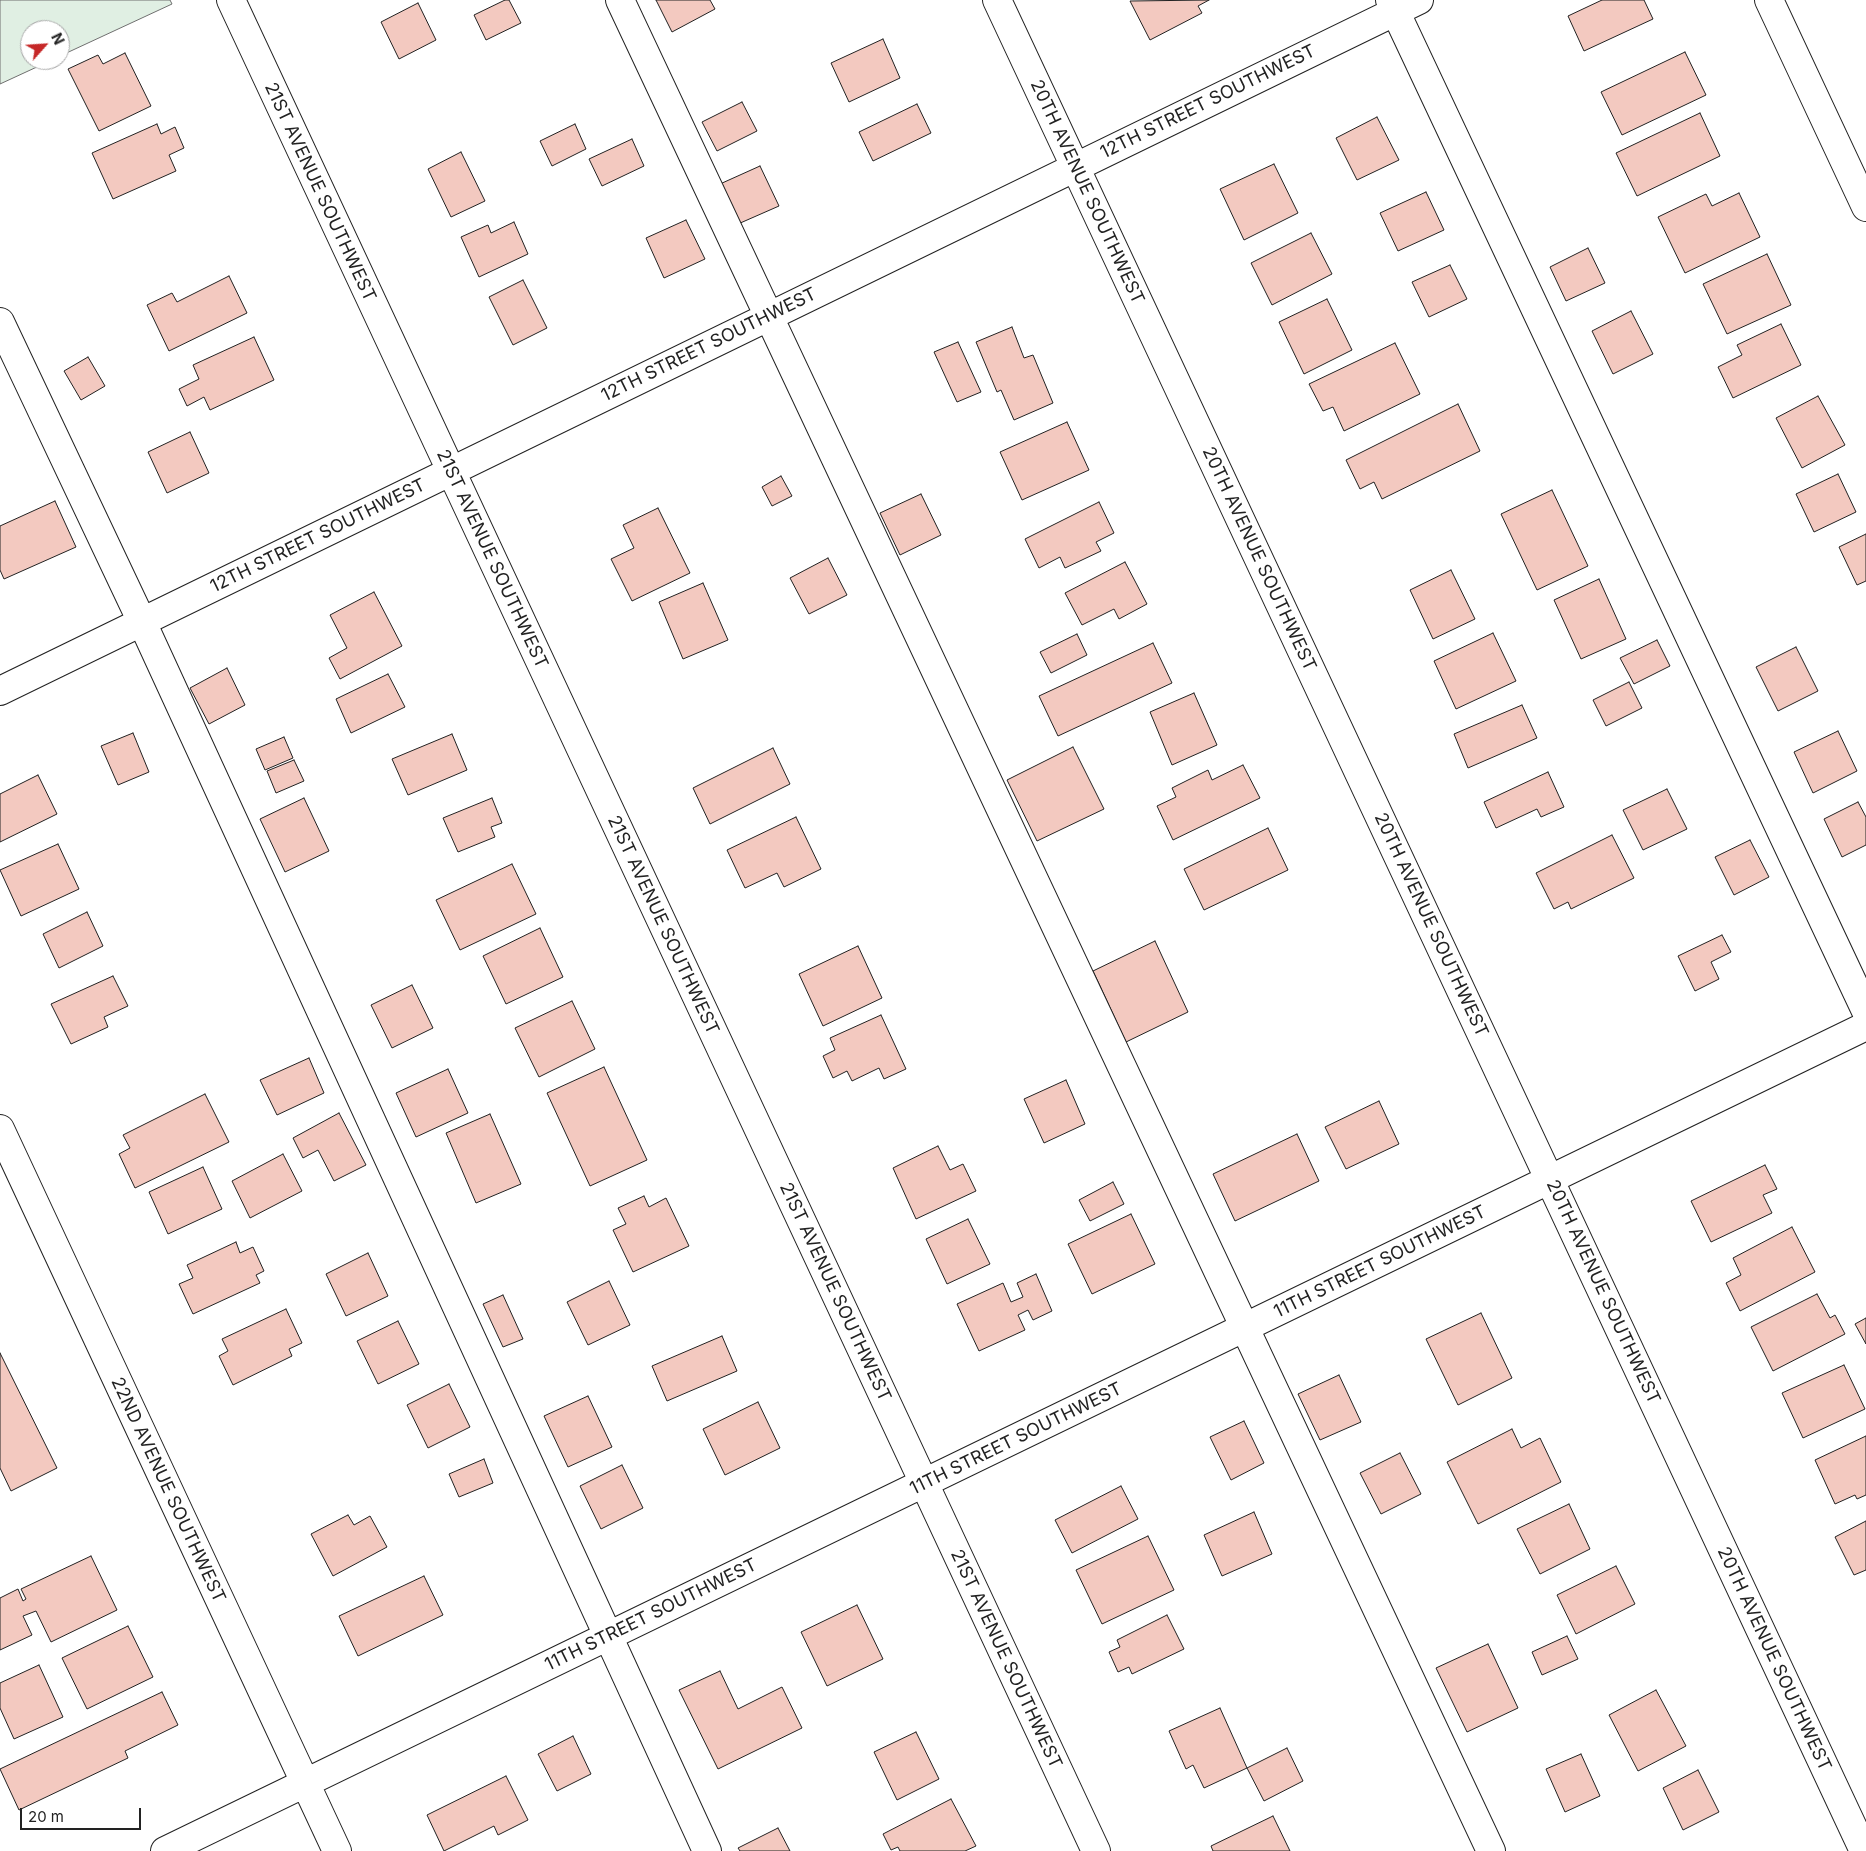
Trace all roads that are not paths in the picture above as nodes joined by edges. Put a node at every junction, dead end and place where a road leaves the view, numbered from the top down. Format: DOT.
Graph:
graph roads {
  1 [pos="231,0"];
  2 [pos="620,0"];
  3 [pos="998,0"];
  4 [pos="1769,0"];
  5 [pos="1401,4"];
  6 [pos="1076,167"];
  7 [pos="1866,207"];
  8 [pos="769,316"];
  9 [pos="0,322"];
  10 [pos="451,471"];
  11 [pos="142,622"];
  12 [pos="0,691"];
  13 [pos="1866,1011"];
  14 [pos="1866,1026"];
  15 [pos="0,1129"];
  16 [pos="1550,1179"];
  17 [pos="1245,1328"];
  18 [pos="924,1483"];
  19 [pos="608,1636"];
  20 [pos="305,1783"];
  21 [pos="166,1851"];
  22 [pos="337,1851"];
  23 [pos="707,1851"];
  24 [pos="1096,1851"];
  25 [pos="1491,1851"];
  26 [pos="1864,1851"];
  1 -- 10 [label="street, 21ST AVENUE SOUTHWEST"];
  2 -- 8 [label="street"];
  3 -- 6 [label="street, 20TH AVENUE SOUTHWEST"];
  4 -- 7 [label="street"];
  5 -- 6 [label="street, 12TH STREET SOUTHWEST"];
  5 -- 13 [label="street"];
  6 -- 8 [label="street, 12TH STREET SOUTHWEST"];
  6 -- 16 [label="street, 20TH AVENUE SOUTHWEST"];
  8 -- 10 [label="street, 12TH STREET SOUTHWEST"];
  8 -- 17 [label="street"];
  9 -- 11 [label="street"];
  10 -- 11 [label="street, 12TH STREET SOUTHWEST"];
  10 -- 18 [label="street, 21ST AVENUE SOUTHWEST"];
  11 -- 12 [label="street, 12TH STREET SOUTHWEST"];
  11 -- 19 [label="street"];
  14 -- 16 [label="street, 11TH STREET SOUTHWEST"];
  15 -- 20 [label="street, 22ND AVENUE SOUTHWEST"];
  16 -- 17 [label="street, 11TH STREET SOUTHWEST"];
  16 -- 26 [label="street, 20TH AVENUE SOUTHWEST"];
  17 -- 18 [label="street, 11TH STREET SOUTHWEST"];
  17 -- 25 [label="street"];
  18 -- 19 [label="street, 11TH STREET SOUTHWEST"];
  18 -- 24 [label="street, 21ST AVENUE SOUTHWEST"];
  19 -- 20 [label="street, 11TH STREET SOUTHWEST"];
  19 -- 23 [label="street"];
  20 -- 21 [label="street, 11TH STREET SOUTHWEST"];
  20 -- 22 [label="street, 22ND AVENUE SOUTHWEST"];
}
